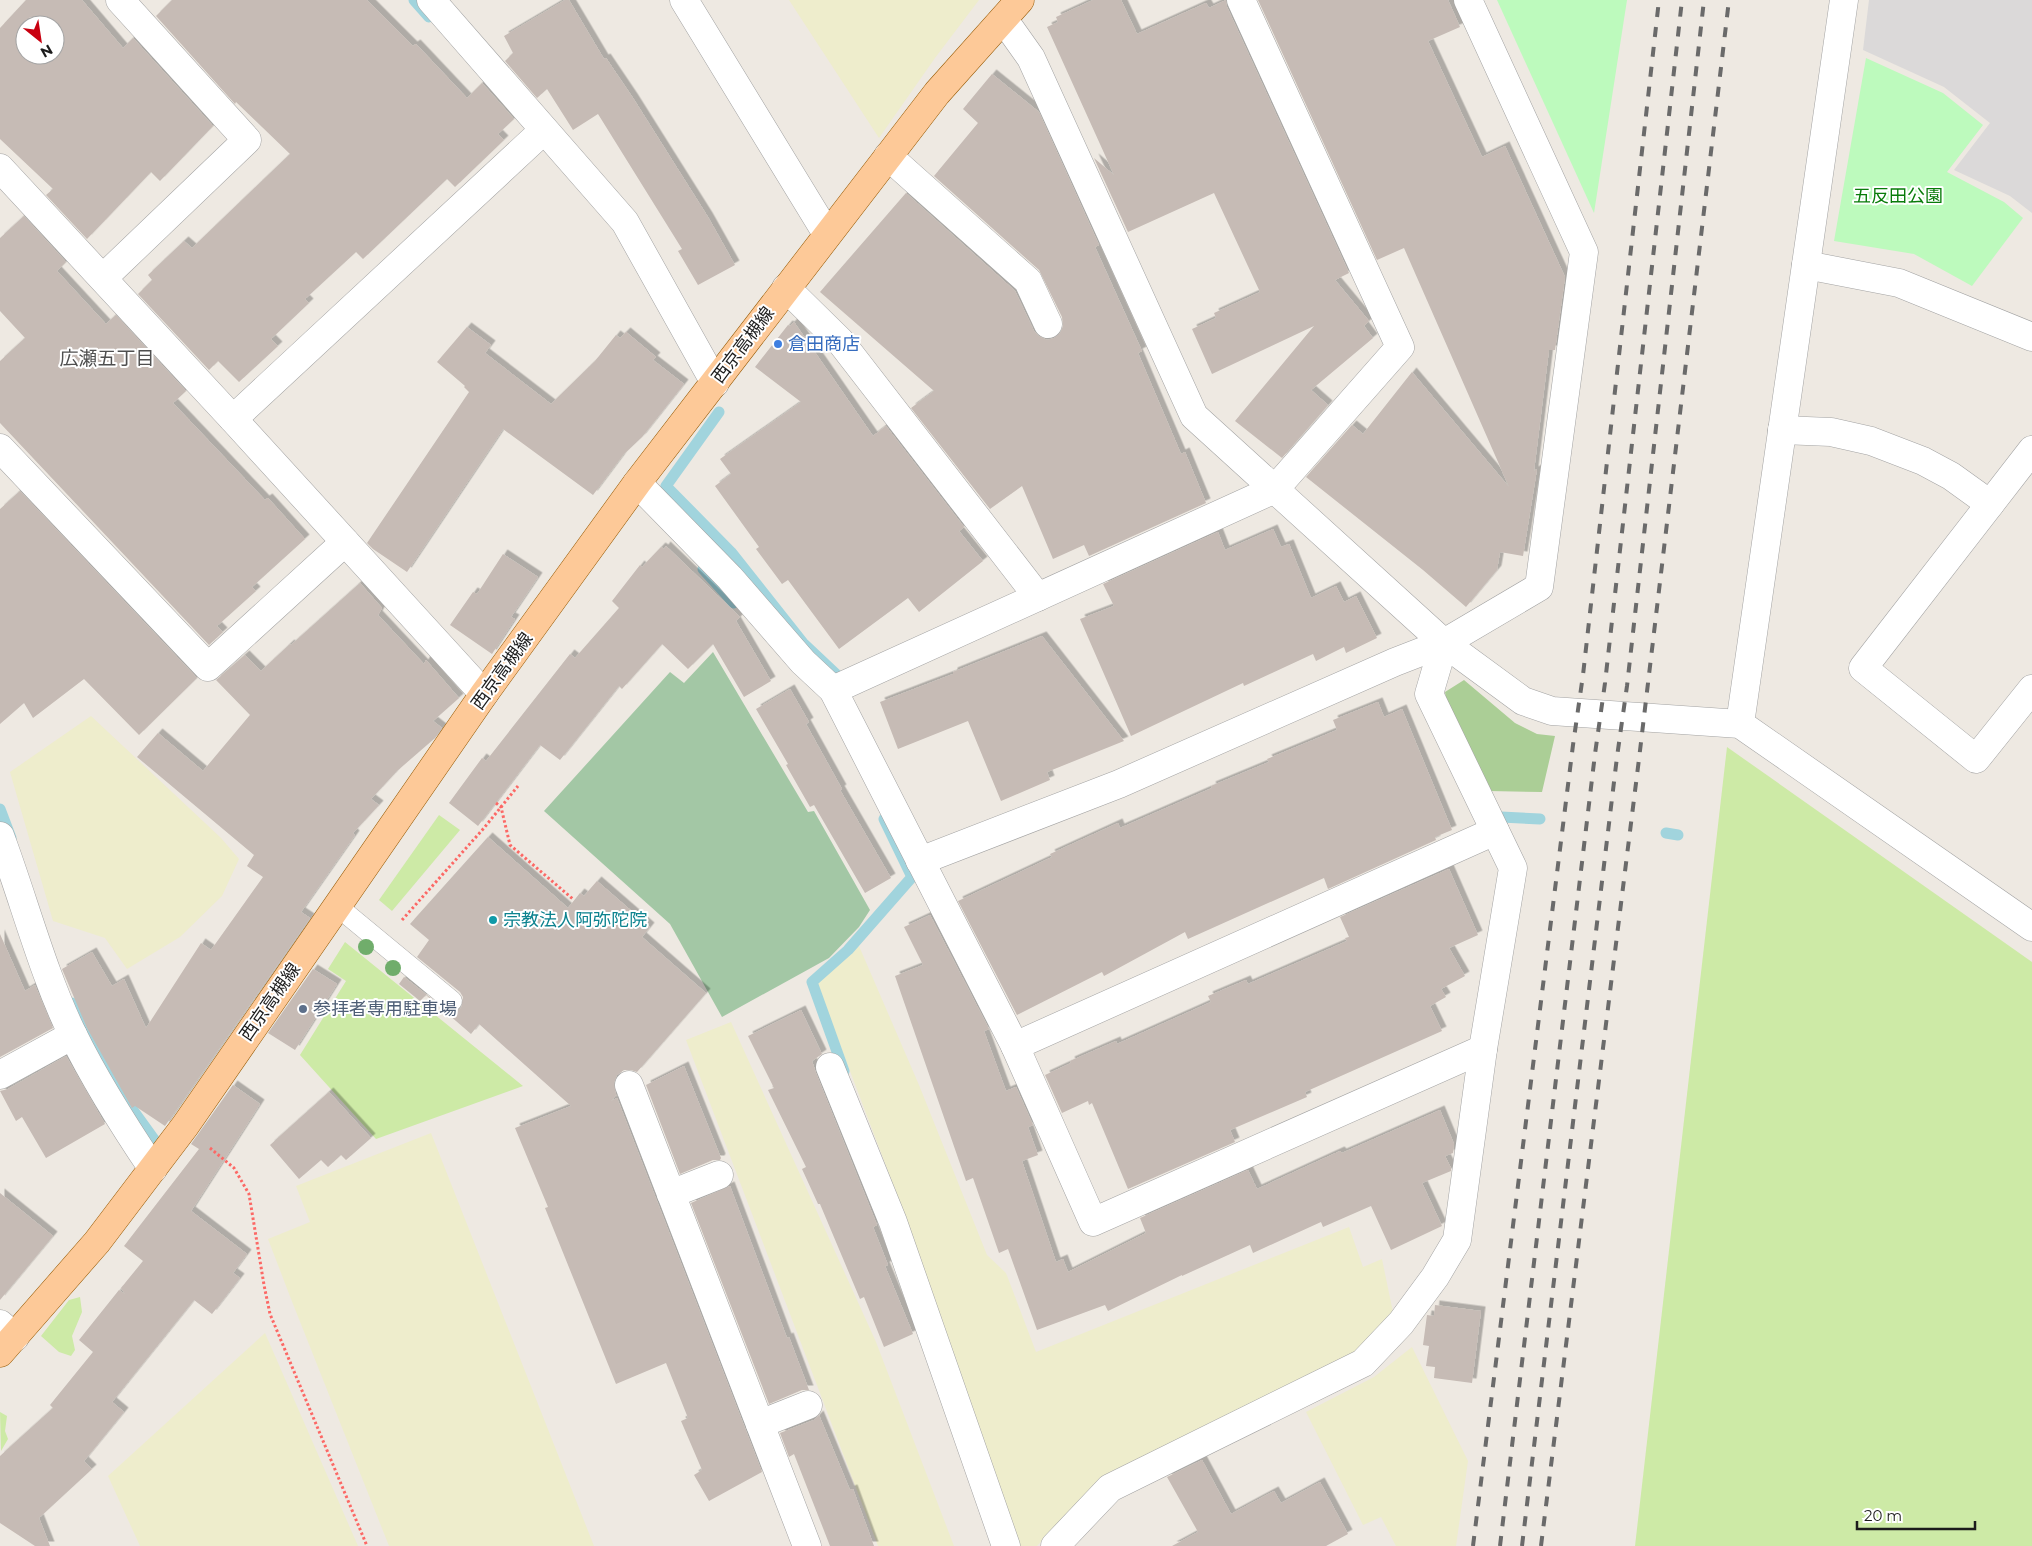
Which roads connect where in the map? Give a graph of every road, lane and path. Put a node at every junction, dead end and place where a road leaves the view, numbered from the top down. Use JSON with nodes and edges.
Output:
{"nodes":[{"id":1,"x":120,"y":0,"type":"edge"},
{"id":2,"x":431,"y":0,"type":"edge"},
{"id":3,"x":684,"y":0,"type":"edge"},
{"id":4,"x":1241,"y":0,"type":"edge"},
{"id":5,"x":1468,"y":0,"type":"edge"},
{"id":6,"x":1844,"y":0,"type":"edge"},
{"id":7,"x":1012,"y":10,"type":"edge"},
{"id":8,"x":544,"y":130,"type":"junction"},
{"id":9,"x":888,"y":156,"type":"junction"},
{"id":10,"x":1,"y":172,"type":"edge"},
{"id":11,"x":828,"y":234,"type":"junction"},
{"id":12,"x":1806,"y":265,"type":"junction"},
{"id":13,"x":103,"y":278,"type":"junction"},
{"id":14,"x":786,"y":288,"type":"junction"},
{"id":15,"x":1048,"y":324,"type":"dead end"},
{"id":16,"x":2032,"y":337,"type":"edge"},
{"id":17,"x":714,"y":382,"type":"junction"},
{"id":18,"x":233,"y":419,"type":"junction"},
{"id":19,"x":1782,"y":430,"type":"junction"},
{"id":20,"x":0,"y":448,"type":"edge"},
{"id":21,"x":2032,"y":450,"type":"edge"},
{"id":22,"x":637,"y":483,"type":"junction"},
{"id":23,"x":1275,"y":489,"type":"junction"},
{"id":24,"x":1990,"y":504,"type":"junction"},
{"id":25,"x":345,"y":542,"type":"junction"},
{"id":26,"x":1038,"y":597,"type":"junction"},
{"id":27,"x":1444,"y":643,"type":"junction"},
{"id":28,"x":2032,"y":689,"type":"edge"},
{"id":29,"x":833,"y":690,"type":"junction"},
{"id":30,"x":484,"y":694,"type":"junction"},
{"id":31,"x":1740,"y":724,"type":"junction"},
{"id":32,"x":518,"y":786,"type":"dead end"},
{"id":33,"x":496,"y":803,"type":"dead end"},
{"id":34,"x":501,"y":807,"type":"junction"},
{"id":35,"x":1495,"y":831,"type":"junction"},
{"id":36,"x":0,"y":836,"type":"edge"},
{"id":37,"x":920,"y":861,"type":"junction"},
{"id":38,"x":574,"y":900,"type":"dead end"},
{"id":39,"x":337,"y":906,"type":"junction"},
{"id":40,"x":2032,"y":927,"type":"edge"},
{"id":41,"x":382,"y":943,"type":"junction"},
{"id":42,"x":452,"y":1002,"type":"dead end"},
{"id":43,"x":73,"y":1035,"type":"junction"},
{"id":44,"x":1015,"y":1046,"type":"junction"},
{"id":45,"x":1483,"y":1049,"type":"junction"},
{"id":46,"x":830,"y":1067,"type":"dead end"},
{"id":47,"x":0,"y":1075,"type":"edge"},
{"id":48,"x":629,"y":1085,"type":"dead end"},
{"id":49,"x":185,"y":1126,"type":"junction"},
{"id":50,"x":153,"y":1169,"type":"junction"},
{"id":51,"x":719,"y":1175,"type":"dead end"},
{"id":52,"x":671,"y":1194,"type":"junction"},
{"id":53,"x":5,"y":1338,"type":"edge"},
{"id":54,"x":808,"y":1405,"type":"dead end"},
{"id":55,"x":760,"y":1424,"type":"junction"},
{"id":56,"x":367,"y":1546,"type":"edge"},
{"id":57,"x":807,"y":1546,"type":"edge"},
{"id":58,"x":1006,"y":1546,"type":"edge"},
{"id":59,"x":1055,"y":1546,"type":"edge"}],
"edges":[{"from":1,"to":13,"type":"street"},
{"from":2,"to":8,"type":"street"},
{"from":3,"to":11,"type":"street"},
{"from":4,"to":23,"type":"street"},
{"from":5,"to":27,"type":"street"},
{"from":6,"to":12,"type":"street"},
{"from":7,"to":9,"type":"main road","name":"西京高槻線"},
{"from":7,"to":23,"type":"street"},
{"from":8,"to":17,"type":"street"},
{"from":8,"to":18,"type":"street"},
{"from":9,"to":11,"type":"main road","name":"西京高槻線"},
{"from":9,"to":15,"type":"street"},
{"from":10,"to":13,"type":"street"},
{"from":11,"to":14,"type":"main road","name":"西京高槻線"},
{"from":12,"to":16,"type":"street"},
{"from":12,"to":19,"type":"street"},
{"from":13,"to":18,"type":"street"},
{"from":14,"to":17,"type":"main road","name":"西京高槻線"},
{"from":14,"to":26,"type":"street"},
{"from":17,"to":22,"type":"main road","name":"西京高槻線"},
{"from":18,"to":25,"type":"street"},
{"from":19,"to":24,"type":"street"},
{"from":19,"to":31,"type":"street"},
{"from":20,"to":25,"type":"street"},
{"from":21,"to":24,"type":"street"},
{"from":22,"to":29,"type":"street"},
{"from":22,"to":30,"type":"main road","name":"西京高槻線"},
{"from":23,"to":26,"type":"street"},
{"from":23,"to":27,"type":"street"},
{"from":24,"to":28,"type":"street"},
{"from":25,"to":30,"type":"street"},
{"from":26,"to":29,"type":"street"},
{"from":27,"to":31,"type":"street"},
{"from":27,"to":35,"type":"street"},
{"from":27,"to":37,"type":"street"},
{"from":29,"to":37,"type":"street"},
{"from":30,"to":39,"type":"main road","name":"西京高槻線"},
{"from":31,"to":40,"type":"street"},
{"from":32,"to":34,"type":"path"},
{"from":33,"to":34,"type":"path"},
{"from":34,"to":38,"type":"path"},
{"from":34,"to":41,"type":"path"},
{"from":35,"to":44,"type":"street"},
{"from":35,"to":45,"type":"street"},
{"from":36,"to":43,"type":"street"},
{"from":37,"to":44,"type":"street"},
{"from":39,"to":41,"type":"lane"},
{"from":39,"to":49,"type":"main road","name":"西京高槻線"},
{"from":41,"to":42,"type":"lane"},
{"from":43,"to":47,"type":"street"},
{"from":43,"to":50,"type":"street"},
{"from":44,"to":45,"type":"street"},
{"from":45,"to":59,"type":"street"},
{"from":46,"to":58,"type":"street"},
{"from":48,"to":52,"type":"street"},
{"from":49,"to":50,"type":"main road","name":"西京高槻線"},
{"from":49,"to":56,"type":"path"},
{"from":50,"to":53,"type":"main road","name":"西京高槻線"},
{"from":51,"to":52,"type":"street"},
{"from":52,"to":55,"type":"street"},
{"from":54,"to":55,"type":"street"},
{"from":55,"to":57,"type":"street"}]}
